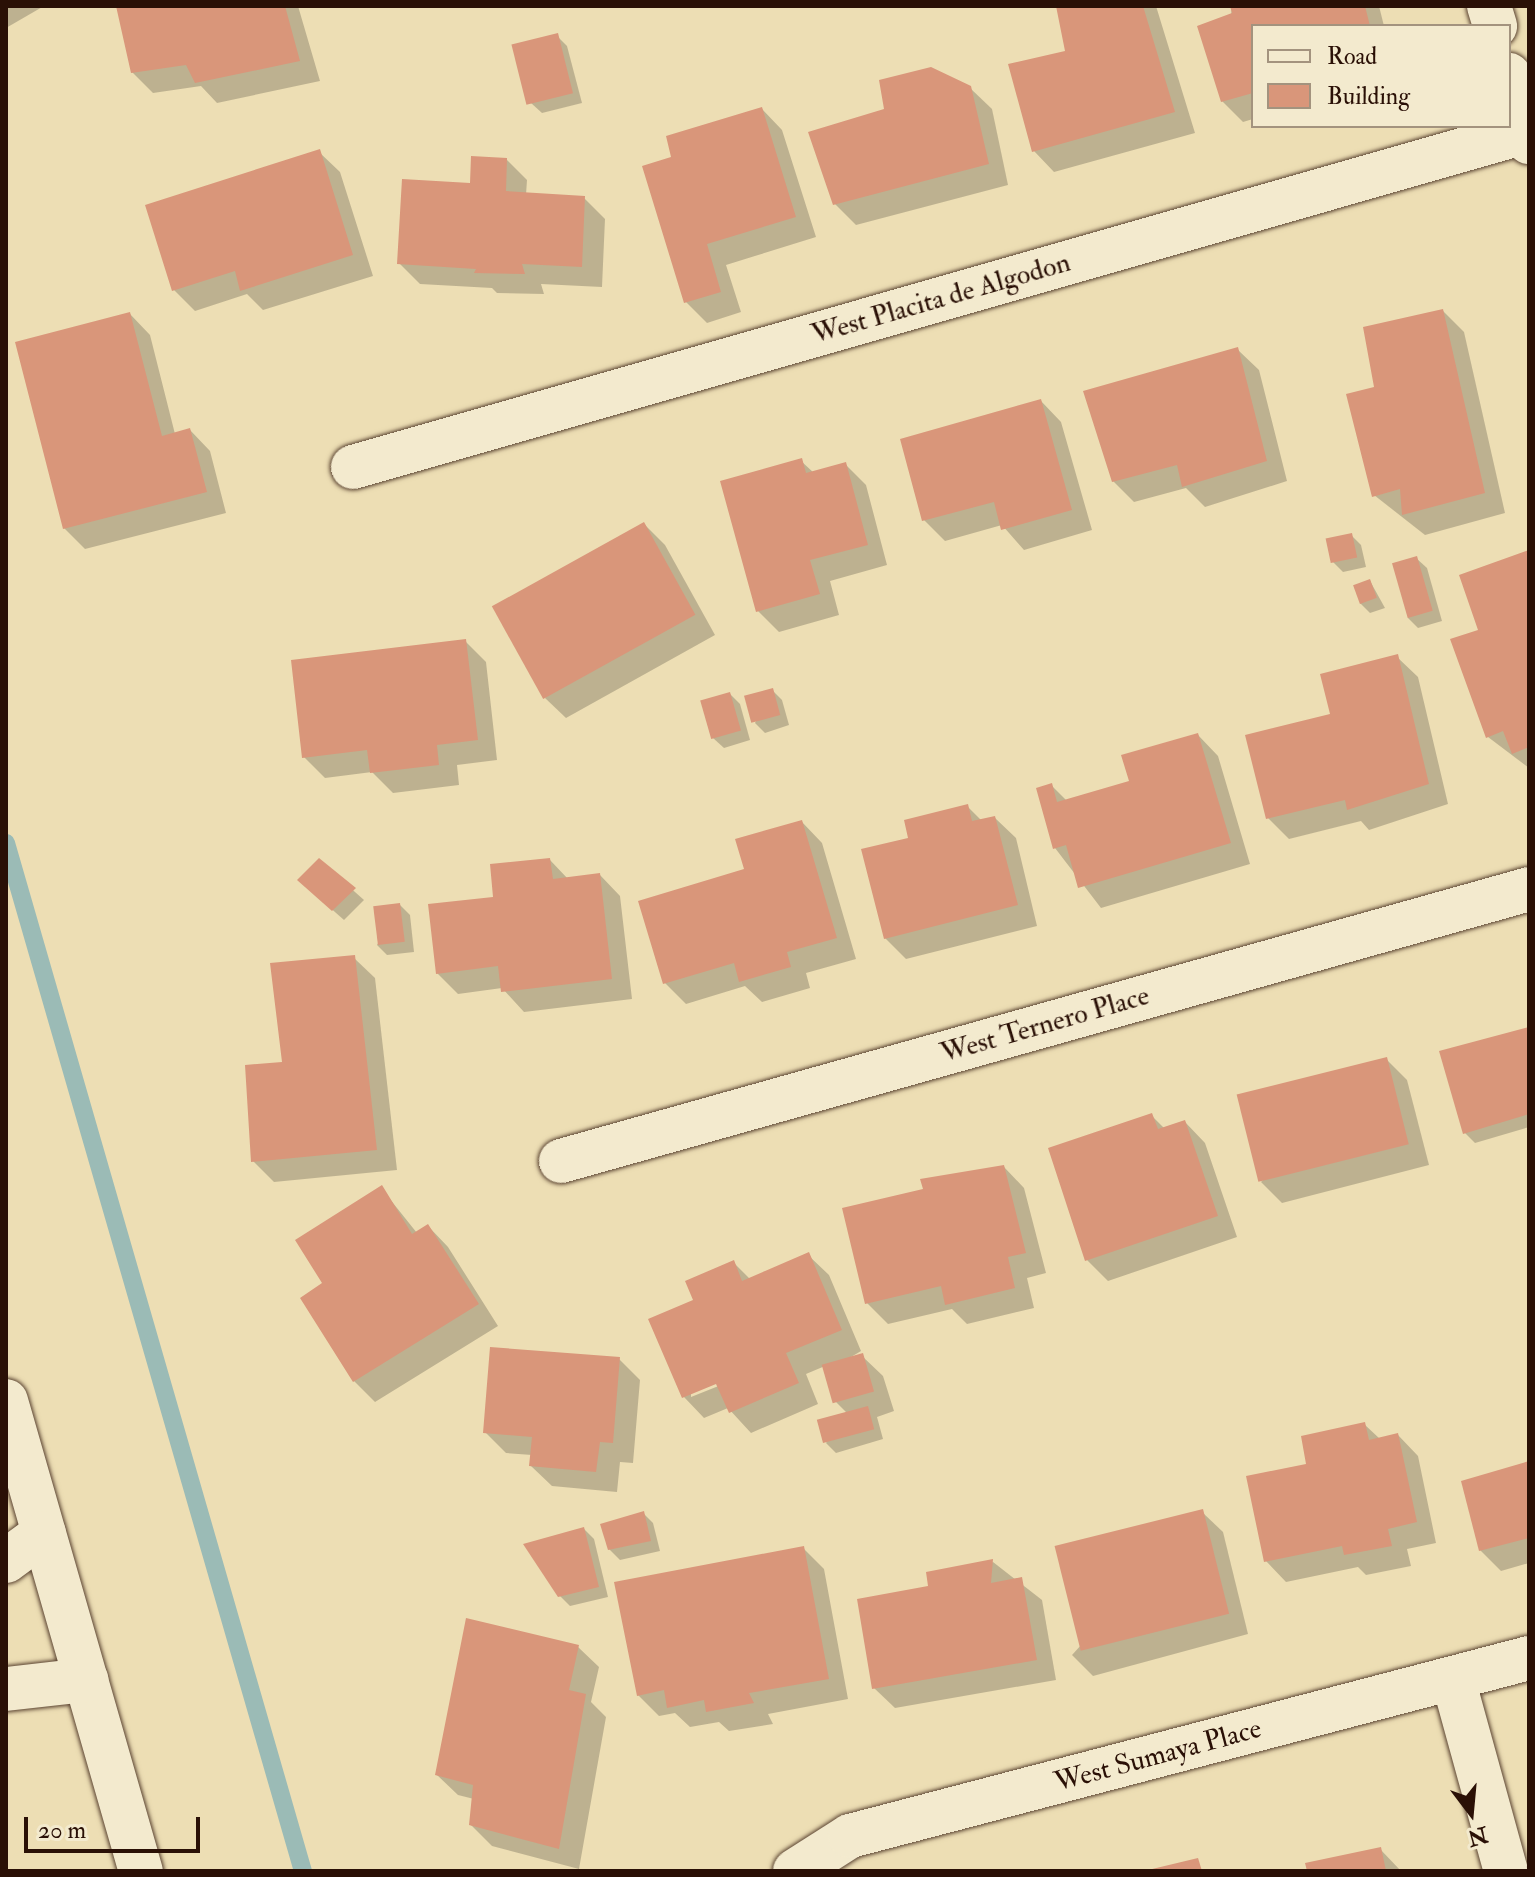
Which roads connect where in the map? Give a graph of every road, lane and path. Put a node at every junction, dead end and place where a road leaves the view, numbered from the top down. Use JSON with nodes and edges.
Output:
{"nodes":[{"id":1,"x":1511,"y":81,"type":"edge"},
{"id":2,"x":1528,"y":135,"type":"edge"},
{"id":3,"x":353,"y":467,"type":"dead end"},
{"id":4,"x":1529,"y":889,"type":"edge"},
{"id":5,"x":561,"y":1161,"type":"dead end"},
{"id":6,"x":6,"y":1401,"type":"edge"},
{"id":7,"x":44,"y":1533,"type":"junction"},
{"id":8,"x":6,"y":1561,"type":"edge"},
{"id":9,"x":1529,"y":1658,"type":"edge"},
{"id":10,"x":1453,"y":1679,"type":"junction"},
{"id":11,"x":86,"y":1680,"type":"junction"},
{"id":12,"x":6,"y":1689,"type":"edge"},
{"id":13,"x":141,"y":1871,"type":"edge"},
{"id":14,"x":795,"y":1871,"type":"edge"},
{"id":15,"x":1506,"y":1871,"type":"edge"}],
"edges":[{"from":1,"to":2,"type":"street"},
{"from":2,"to":3,"type":"street","name":"West Placita de Algodon"},
{"from":4,"to":5,"type":"street","name":"West Ternero Place"},
{"from":6,"to":7,"type":"street"},
{"from":7,"to":8,"type":"street"},
{"from":7,"to":11,"type":"street"},
{"from":9,"to":10,"type":"street","name":"West Sumaya Place"},
{"from":10,"to":14,"type":"street","name":"West Sumaya Place"},
{"from":10,"to":15,"type":"street"},
{"from":11,"to":12,"type":"street"},
{"from":11,"to":13,"type":"street"}]}
